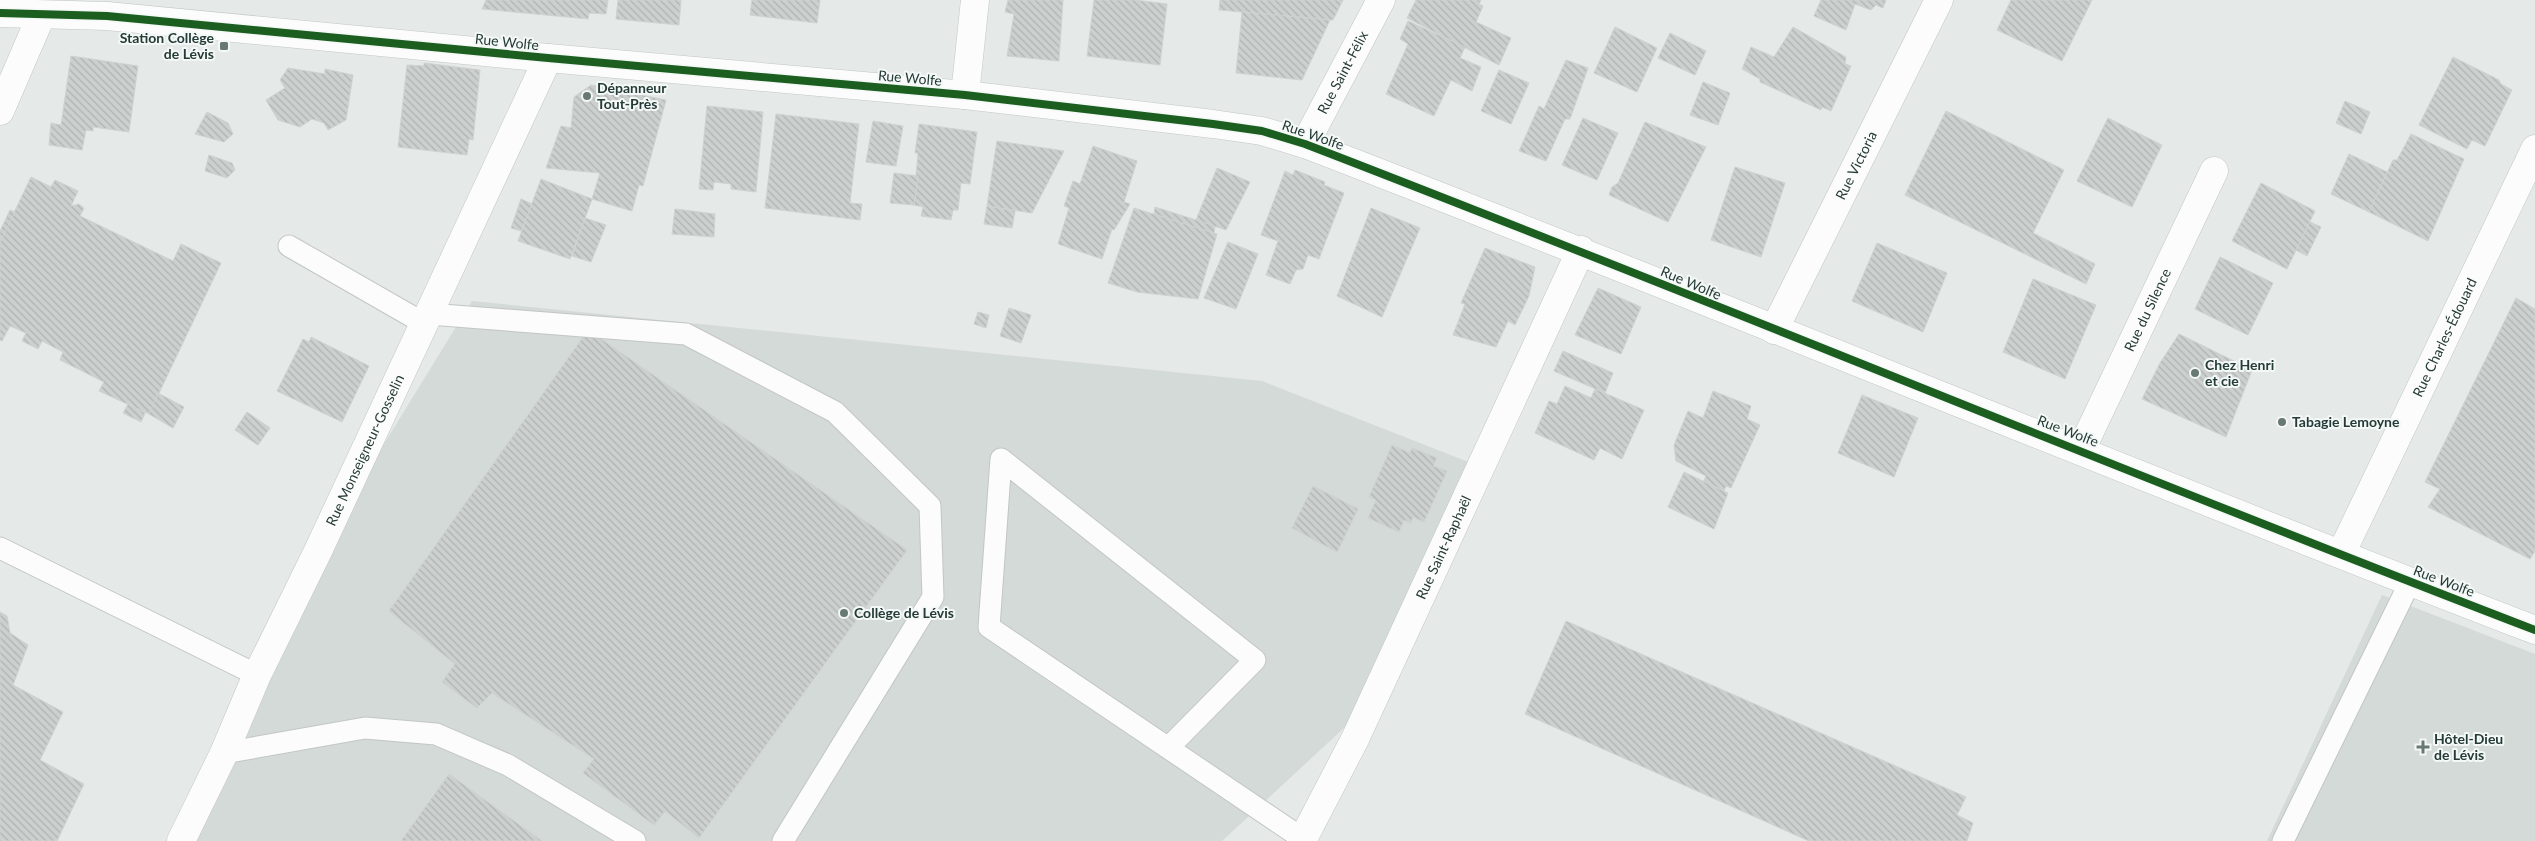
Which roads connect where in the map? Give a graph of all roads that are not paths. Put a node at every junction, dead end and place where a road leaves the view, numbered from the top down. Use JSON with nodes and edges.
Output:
{"nodes":[{"id":1,"x":975,"y":0,"type":"edge"},
{"id":2,"x":1380,"y":0,"type":"edge"},
{"id":3,"x":1939,"y":0,"type":"edge"},
{"id":4,"x":108,"y":8,"type":"edge"},
{"id":5,"x":0,"y":13,"type":"edge"},
{"id":6,"x":41,"y":16,"type":"junction"},
{"id":7,"x":548,"y":58,"type":"junction"},
{"id":8,"x":965,"y":95,"type":"junction"},
{"id":9,"x":0,"y":111,"type":"edge"},
{"id":10,"x":1305,"y":144,"type":"junction"},
{"id":11,"x":2535,"y":149,"type":"edge"},
{"id":12,"x":2214,"y":171,"type":"dead end"},
{"id":13,"x":289,"y":246,"type":"dead end"},
{"id":14,"x":1581,"y":250,"type":"junction"},
{"id":15,"x":427,"y":319,"type":"junction"},
{"id":16,"x":1774,"y":330,"type":"junction"},
{"id":17,"x":2081,"y":450,"type":"junction"},
{"id":18,"x":0,"y":548,"type":"edge"},
{"id":19,"x":2341,"y":554,"type":"junction"},
{"id":20,"x":2410,"y":582,"type":"junction"},
{"id":21,"x":2535,"y":630,"type":"edge"},
{"id":22,"x":257,"y":675,"type":"junction"},
{"id":23,"x":1168,"y":748,"type":"junction"},
{"id":24,"x":224,"y":753,"type":"junction"},
{"id":25,"x":1303,"y":840,"type":"edge"},
{"id":26,"x":180,"y":841,"type":"edge"},
{"id":27,"x":635,"y":841,"type":"edge"},
{"id":28,"x":784,"y":841,"type":"edge"},
{"id":29,"x":2283,"y":841,"type":"edge"}],
"edges":[{"from":1,"to":8,"type":"street"},
{"from":2,"to":10,"type":"street","name":"Rue Saint-Félix"},
{"from":3,"to":16,"type":"street","name":"Rue Victoria"},
{"from":4,"to":6,"type":"street","name":"Rue Wolfe"},
{"from":4,"to":7,"type":"street","name":"Rue Wolfe"},
{"from":5,"to":6,"type":"street","name":"Rue Wolfe"},
{"from":6,"to":9,"type":"street"},
{"from":7,"to":8,"type":"street","name":"Rue Wolfe"},
{"from":7,"to":15,"type":"street","name":"Rue Monseigneur-Gosselin"},
{"from":8,"to":10,"type":"street","name":"Rue Wolfe"},
{"from":10,"to":14,"type":"street","name":"Rue Wolfe"},
{"from":11,"to":19,"type":"street","name":"Rue Charles-Édouard"},
{"from":12,"to":17,"type":"street","name":"Rue du Silence"},
{"from":13,"to":15,"type":"lane"},
{"from":14,"to":16,"type":"street","name":"Rue Wolfe"},
{"from":14,"to":25,"type":"street","name":"Rue Saint-Raphaël"},
{"from":15,"to":22,"type":"street","name":"Rue Monseigneur-Gosselin"},
{"from":15,"to":28,"type":"lane"},
{"from":16,"to":17,"type":"street","name":"Rue Wolfe"},
{"from":17,"to":19,"type":"street","name":"Rue Wolfe"},
{"from":18,"to":22,"type":"lane"},
{"from":19,"to":20,"type":"street","name":"Rue Wolfe"},
{"from":20,"to":21,"type":"street","name":"Rue Wolfe"},
{"from":20,"to":29,"type":"lane"},
{"from":22,"to":24,"type":"street","name":"Rue Monseigneur-Gosselin"},
{"from":23,"to":23,"type":"lane"},
{"from":23,"to":25,"type":"lane"},
{"from":24,"to":26,"type":"street","name":"Rue Monseigneur-Gosselin"},
{"from":24,"to":27,"type":"lane"}]}
